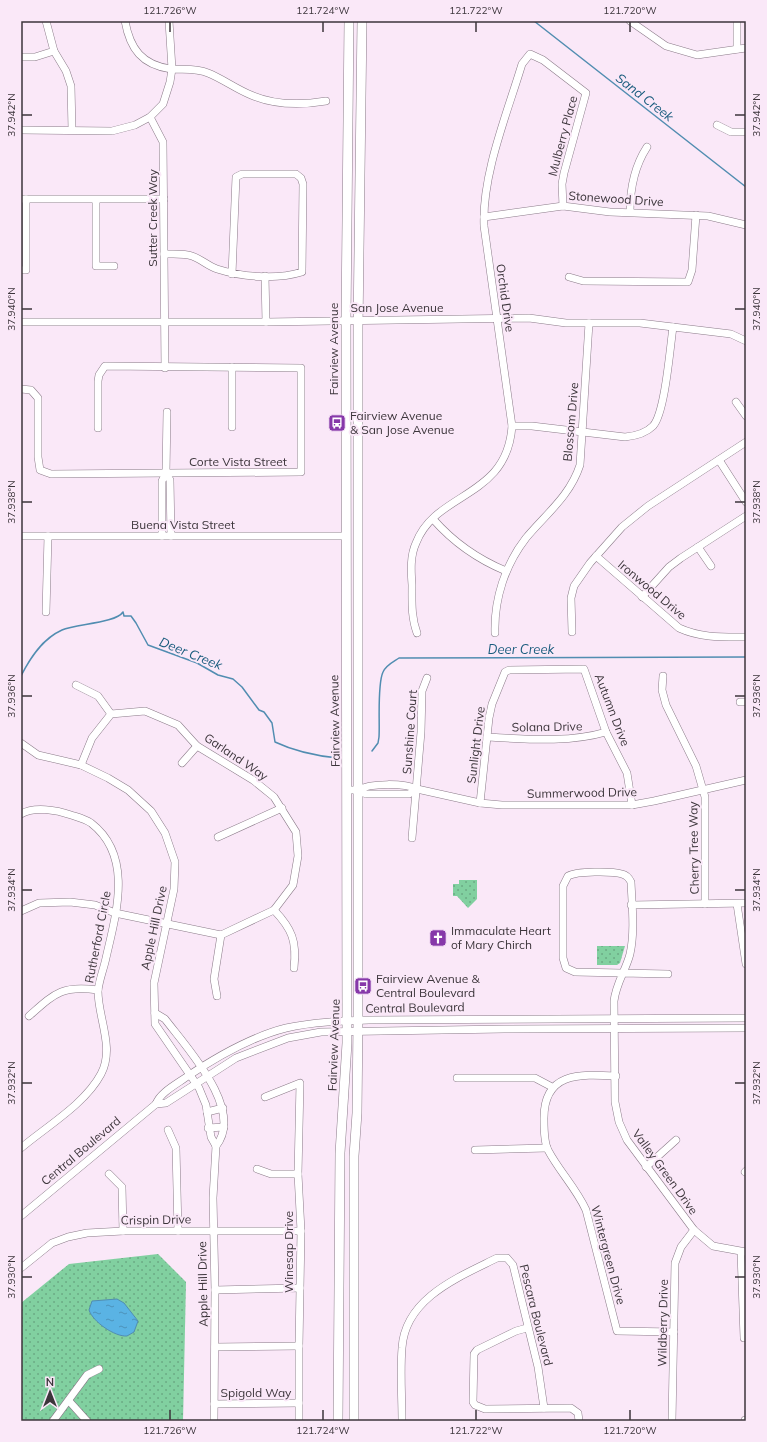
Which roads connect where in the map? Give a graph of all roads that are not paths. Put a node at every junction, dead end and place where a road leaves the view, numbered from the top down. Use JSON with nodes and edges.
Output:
{"nodes":[{"id":1,"x":46,"y":21,"type":"edge"},
{"id":2,"x":125,"y":21,"type":"edge"},
{"id":3,"x":169,"y":21,"type":"edge"},
{"id":4,"x":349,"y":21,"type":"edge"},
{"id":5,"x":362,"y":21,"type":"edge"},
{"id":6,"x":630,"y":21,"type":"edge"},
{"id":7,"x":737,"y":21,"type":"edge"},
{"id":8,"x":746,"y":48,"type":"edge"},
{"id":9,"x":737,"y":49,"type":"junction"},
{"id":10,"x":54,"y":51,"type":"junction"},
{"id":11,"x":530,"y":54,"type":"joint"},
{"id":12,"x":21,"y":57,"type":"edge"},
{"id":13,"x":172,"y":69,"type":"junction"},
{"id":14,"x":326,"y":101,"type":"dead end"},
{"id":15,"x":150,"y":117,"type":"junction"},
{"id":16,"x":717,"y":126,"type":"dead end"},
{"id":17,"x":21,"y":130,"type":"edge"},
{"id":18,"x":72,"y":130,"type":"junction"},
{"id":19,"x":746,"y":132,"type":"edge"},
{"id":20,"x":648,"y":148,"type":"dead end"},
{"id":21,"x":24,"y":199,"type":"edge"},
{"id":22,"x":164,"y":199,"type":"junction"},
{"id":23,"x":96,"y":200,"type":"junction"},
{"id":24,"x":563,"y":206,"type":"junction"},
{"id":25,"x":630,"y":212,"type":"junction"},
{"id":26,"x":696,"y":215,"type":"junction"},
{"id":27,"x":484,"y":217,"type":"junction"},
{"id":28,"x":746,"y":225,"type":"edge"},
{"id":29,"x":164,"y":254,"type":"junction"},
{"id":30,"x":114,"y":266,"type":"dead end"},
{"id":31,"x":21,"y":270,"type":"edge"},
{"id":32,"x":232,"y":274,"type":"junction"},
{"id":33,"x":265,"y":276,"type":"junction"},
{"id":34,"x":569,"y":277,"type":"dead end"},
{"id":35,"x":497,"y":318,"type":"junction"},
{"id":36,"x":346,"y":320,"type":"junction"},
{"id":37,"x":358,"y":320,"type":"junction"},
{"id":38,"x":21,"y":322,"type":"edge"},
{"id":39,"x":164,"y":322,"type":"junction"},
{"id":40,"x":266,"y":322,"type":"junction"},
{"id":41,"x":589,"y":323,"type":"junction"},
{"id":42,"x":673,"y":327,"type":"junction"},
{"id":43,"x":746,"y":341,"type":"edge"},
{"id":44,"x":232,"y":367,"type":"junction"},
{"id":45,"x":165,"y":368,"type":"junction"},
{"id":46,"x":21,"y":389,"type":"edge"},
{"id":47,"x":736,"y":402,"type":"dead end"},
{"id":48,"x":167,"y":412,"type":"dead end"},
{"id":49,"x":746,"y":416,"type":"edge"},
{"id":50,"x":512,"y":426,"type":"junction"},
{"id":51,"x":232,"y":427,"type":"dead end"},
{"id":52,"x":98,"y":428,"type":"dead end"},
{"id":53,"x":583,"y":432,"type":"junction"},
{"id":54,"x":746,"y":442,"type":"edge"},
{"id":55,"x":719,"y":460,"type":"junction"},
{"id":56,"x":166,"y":473,"type":"junction"},
{"id":57,"x":746,"y":502,"type":"edge"},
{"id":58,"x":746,"y":516,"type":"edge"},
{"id":59,"x":433,"y":519,"type":"junction"},
{"id":60,"x":21,"y":536,"type":"edge"},
{"id":61,"x":48,"y":536,"type":"junction"},
{"id":62,"x":162,"y":536,"type":"junction"},
{"id":63,"x":171,"y":536,"type":"junction"},
{"id":64,"x":346,"y":536,"type":"junction"},
{"id":65,"x":698,"y":547,"type":"junction"},
{"id":66,"x":596,"y":556,"type":"junction"},
{"id":67,"x":711,"y":566,"type":"dead end"},
{"id":68,"x":506,"y":571,"type":"junction"},
{"id":69,"x":642,"y":597,"type":"junction"},
{"id":70,"x":46,"y":612,"type":"dead end"},
{"id":71,"x":495,"y":632,"type":"dead end"},
{"id":72,"x":572,"y":632,"type":"dead end"},
{"id":73,"x":417,"y":633,"type":"dead end"},
{"id":74,"x":746,"y":637,"type":"edge"},
{"id":75,"x":584,"y":669,"type":"joint"},
{"id":76,"x":663,"y":676,"type":"dead end"},
{"id":77,"x":427,"y":678,"type":"dead end"},
{"id":78,"x":76,"y":685,"type":"dead end"},
{"id":79,"x":111,"y":714,"type":"junction"},
{"id":80,"x":606,"y":732,"type":"junction"},
{"id":81,"x":487,"y":737,"type":"junction"},
{"id":82,"x":21,"y":743,"type":"edge"},
{"id":83,"x":197,"y":746,"type":"junction"},
{"id":84,"x":182,"y":763,"type":"dead end"},
{"id":85,"x":81,"y":765,"type":"junction"},
{"id":86,"x":746,"y":780,"type":"edge"},
{"id":87,"x":416,"y":789,"type":"junction"},
{"id":88,"x":347,"y":790,"type":"junction"},
{"id":89,"x":358,"y":790,"type":"junction"},
{"id":90,"x":703,"y":791,"type":"junction"},
{"id":91,"x":480,"y":803,"type":"junction"},
{"id":92,"x":632,"y":805,"type":"junction"},
{"id":93,"x":282,"y":808,"type":"junction"},
{"id":94,"x":21,"y":814,"type":"edge"},
{"id":95,"x":218,"y":837,"type":"dead end"},
{"id":96,"x":412,"y":838,"type":"dead end"},
{"id":97,"x":746,"y":903,"type":"edge"},
{"id":98,"x":705,"y":904,"type":"junction"},
{"id":99,"x":737,"y":904,"type":"junction"},
{"id":100,"x":631,"y":905,"type":"junction"},
{"id":101,"x":274,"y":910,"type":"junction"},
{"id":102,"x":21,"y":911,"type":"edge"},
{"id":103,"x":115,"y":913,"type":"junction"},
{"id":104,"x":168,"y":925,"type":"junction"},
{"id":105,"x":221,"y":935,"type":"junction"},
{"id":106,"x":746,"y":964,"type":"edge"},
{"id":107,"x":294,"y":968,"type":"dead end"},
{"id":108,"x":622,"y":972,"type":"junction"},
{"id":109,"x":668,"y":974,"type":"dead end"},
{"id":110,"x":98,"y":990,"type":"junction"},
{"id":111,"x":217,"y":996,"type":"dead end"},
{"id":112,"x":155,"y":1013,"type":"junction"},
{"id":113,"x":29,"y":1016,"type":"dead end"},
{"id":114,"x":746,"y":1018,"type":"edge"},
{"id":115,"x":614,"y":1019,"type":"junction"},
{"id":116,"x":347,"y":1020,"type":"junction"},
{"id":117,"x":358,"y":1020,"type":"junction"},
{"id":118,"x":746,"y":1028,"type":"edge"},
{"id":119,"x":614,"y":1030,"type":"junction"},
{"id":120,"x":174,"y":1031,"type":"junction"},
{"id":121,"x":347,"y":1031,"type":"junction"},
{"id":122,"x":358,"y":1031,"type":"junction"},
{"id":123,"x":163,"y":1038,"type":"junction"},
{"id":124,"x":184,"y":1044,"type":"junction"},
{"id":125,"x":173,"y":1052,"type":"junction"},
{"id":126,"x":201,"y":1068,"type":"junction"},
{"id":127,"x":190,"y":1075,"type":"junction"},
{"id":128,"x":207,"y":1076,"type":"junction"},
{"id":129,"x":616,"y":1076,"type":"junction"},
{"id":130,"x":457,"y":1078,"type":"dead end"},
{"id":131,"x":195,"y":1084,"type":"junction"},
{"id":132,"x":552,"y":1087,"type":"junction"},
{"id":133,"x":265,"y":1097,"type":"dead end"},
{"id":134,"x":156,"y":1104,"type":"junction"},
{"id":135,"x":223,"y":1108,"type":"junction"},
{"id":136,"x":207,"y":1112,"type":"junction"},
{"id":137,"x":224,"y":1127,"type":"junction"},
{"id":138,"x":208,"y":1128,"type":"junction"},
{"id":139,"x":168,"y":1130,"type":"dead end"},
{"id":140,"x":21,"y":1137,"type":"edge"},
{"id":141,"x":676,"y":1140,"type":"dead end"},
{"id":142,"x":24,"y":1145,"type":"edge"},
{"id":143,"x":216,"y":1146,"type":"junction"},
{"id":144,"x":547,"y":1148,"type":"junction"},
{"id":145,"x":475,"y":1150,"type":"dead end"},
{"id":146,"x":646,"y":1166,"type":"junction"},
{"id":147,"x":257,"y":1169,"type":"dead end"},
{"id":148,"x":109,"y":1174,"type":"dead end"},
{"id":149,"x":298,"y":1174,"type":"junction"},
{"id":150,"x":21,"y":1216,"type":"edge"},
{"id":151,"x":178,"y":1230,"type":"junction"},
{"id":152,"x":694,"y":1230,"type":"junction"},
{"id":153,"x":124,"y":1231,"type":"junction"},
{"id":154,"x":213,"y":1231,"type":"junction"},
{"id":155,"x":301,"y":1231,"type":"junction"},
{"id":156,"x":744,"y":1252,"type":"edge"},
{"id":157,"x":21,"y":1268,"type":"edge"},
{"id":158,"x":300,"y":1288,"type":"junction"},
{"id":159,"x":215,"y":1290,"type":"junction"},
{"id":160,"x":527,"y":1328,"type":"junction"},
{"id":161,"x":674,"y":1332,"type":"junction"},
{"id":162,"x":744,"y":1338,"type":"dead end"},
{"id":163,"x":299,"y":1346,"type":"junction"},
{"id":164,"x":215,"y":1347,"type":"junction"},
{"id":165,"x":99,"y":1369,"type":"dead end"},
{"id":166,"x":69,"y":1401,"type":"junction"},
{"id":167,"x":299,"y":1403,"type":"junction"},
{"id":168,"x":214,"y":1404,"type":"junction"},
{"id":169,"x":544,"y":1408,"type":"junction"},
{"id":170,"x":53,"y":1421,"type":"edge"},
{"id":171,"x":87,"y":1421,"type":"edge"},
{"id":172,"x":214,"y":1421,"type":"edge"},
{"id":173,"x":299,"y":1421,"type":"edge"},
{"id":174,"x":338,"y":1421,"type":"edge"},
{"id":175,"x":354,"y":1421,"type":"edge"},
{"id":176,"x":402,"y":1421,"type":"edge"},
{"id":177,"x":579,"y":1421,"type":"edge"},
{"id":178,"x":672,"y":1421,"type":"edge"}],
"edges":[{"from":1,"to":10,"type":"street"},
{"from":2,"to":13,"type":"street"},
{"from":3,"to":13,"type":"street"},
{"from":4,"to":36,"type":"main road","name":"Fairview Avenue"},
{"from":5,"to":37,"type":"main road","name":"Fairview Avenue"},
{"from":6,"to":9,"type":"street"},
{"from":7,"to":9,"type":"street"},
{"from":8,"to":9,"type":"street"},
{"from":10,"to":12,"type":"street"},
{"from":10,"to":18,"type":"street"},
{"from":11,"to":24,"type":"street","name":"Mulberry Place"},
{"from":11,"to":27,"type":"street","name":"Orchid Drive"},
{"from":13,"to":14,"type":"street"},
{"from":13,"to":15,"type":"street"},
{"from":15,"to":18,"type":"street"},
{"from":15,"to":22,"type":"street","name":"Sutter Creek Way"},
{"from":16,"to":19,"type":"street"},
{"from":17,"to":18,"type":"street"},
{"from":20,"to":25,"type":"street"},
{"from":21,"to":23,"type":"street"},
{"from":21,"to":31,"type":"street"},
{"from":22,"to":23,"type":"street"},
{"from":22,"to":29,"type":"street","name":"Sutter Creek Way"},
{"from":23,"to":30,"type":"street"},
{"from":24,"to":25,"type":"street","name":"Stonewood Drive"},
{"from":24,"to":27,"type":"street","name":"Stonewood Drive"},
{"from":25,"to":26,"type":"street","name":"Stonewood Drive"},
{"from":26,"to":28,"type":"street","name":"Stonewood Drive"},
{"from":26,"to":34,"type":"street"},
{"from":27,"to":35,"type":"street","name":"Orchid Drive"},
{"from":29,"to":32,"type":"street"},
{"from":29,"to":39,"type":"street","name":"Sutter Creek Way"},
{"from":32,"to":33,"type":"street"},
{"from":32,"to":33,"type":"street"},
{"from":33,"to":40,"type":"street"},
{"from":35,"to":37,"type":"street","name":"San Jose Avenue"},
{"from":35,"to":41,"type":"street","name":"San Jose Avenue"},
{"from":35,"to":50,"type":"street","name":"Orchid Drive"},
{"from":36,"to":37,"type":"street","name":"San Jose Avenue"},
{"from":36,"to":40,"type":"street","name":"San Jose Avenue"},
{"from":36,"to":64,"type":"main road","name":"Fairview Avenue"},
{"from":37,"to":89,"type":"main road","name":"Fairview Avenue"},
{"from":38,"to":39,"type":"street","name":"San Jose Avenue"},
{"from":39,"to":40,"type":"street","name":"San Jose Avenue"},
{"from":39,"to":45,"type":"street","name":"Sutter Creek Way"},
{"from":41,"to":42,"type":"street","name":"San Jose Avenue"},
{"from":41,"to":53,"type":"street","name":"Blossom Drive"},
{"from":42,"to":43,"type":"street","name":"San Jose Avenue"},
{"from":42,"to":53,"type":"street"},
{"from":44,"to":45,"type":"street","name":"Corte Vista Street"},
{"from":44,"to":51,"type":"street"},
{"from":44,"to":56,"type":"street","name":"Corte Vista Street"},
{"from":45,"to":52,"type":"street","name":"Corte Vista Street"},
{"from":46,"to":56,"type":"street","name":"Corte Vista Street"},
{"from":47,"to":49,"type":"street"},
{"from":48,"to":56,"type":"street"},
{"from":50,"to":53,"type":"street"},
{"from":50,"to":59,"type":"street","name":"Orchid Drive"},
{"from":53,"to":68,"type":"street","name":"Blossom Drive"},
{"from":54,"to":55,"type":"street"},
{"from":55,"to":57,"type":"street"},
{"from":55,"to":66,"type":"street"},
{"from":56,"to":62,"type":"street"},
{"from":56,"to":63,"type":"street"},
{"from":58,"to":65,"type":"street"},
{"from":59,"to":68,"type":"street"},
{"from":59,"to":73,"type":"street","name":"Orchid Drive"},
{"from":60,"to":61,"type":"street","name":"Buena Vista Street"},
{"from":61,"to":62,"type":"street","name":"Buena Vista Street"},
{"from":61,"to":70,"type":"street"},
{"from":62,"to":63,"type":"street","name":"Buena Vista Street"},
{"from":63,"to":64,"type":"street","name":"Buena Vista Street"},
{"from":64,"to":88,"type":"main road","name":"Fairview Avenue"},
{"from":65,"to":67,"type":"street"},
{"from":65,"to":69,"type":"street"},
{"from":66,"to":69,"type":"street","name":"Ironwood Drive"},
{"from":66,"to":72,"type":"street"},
{"from":68,"to":71,"type":"street","name":"Blossom Drive"},
{"from":69,"to":74,"type":"street","name":"Ironwood Drive"},
{"from":75,"to":80,"type":"street","name":"Autumn Drive"},
{"from":75,"to":81,"type":"street","name":"Sunlight Drive"},
{"from":76,"to":90,"type":"street","name":"Cherry Tree Way"},
{"from":77,"to":87,"type":"street","name":"Sunshine Court"},
{"from":78,"to":79,"type":"street"},
{"from":79,"to":83,"type":"street","name":"Garland Way"},
{"from":79,"to":85,"type":"street"},
{"from":80,"to":81,"type":"street","name":"Solana Drive"},
{"from":80,"to":92,"type":"street","name":"Autumn Drive"},
{"from":81,"to":91,"type":"street","name":"Sunlight Drive"},
{"from":82,"to":85,"type":"street","name":"Apple Hill Drive"},
{"from":83,"to":84,"type":"street"},
{"from":83,"to":93,"type":"street","name":"Garland Way"},
{"from":85,"to":104,"type":"street","name":"Apple Hill Drive"},
{"from":86,"to":90,"type":"street","name":"Summerwood Drive"},
{"from":87,"to":89,"type":"street","name":"Summerwood Drive"},
{"from":87,"to":91,"type":"street","name":"Summerwood Drive"},
{"from":87,"to":96,"type":"street","name":"Sunshine Court"},
{"from":88,"to":89,"type":"street","name":"Summerwood Drive"},
{"from":88,"to":116,"type":"main road","name":"Fairview Avenue"},
{"from":89,"to":117,"type":"main road","name":"Fairview Avenue"},
{"from":90,"to":92,"type":"street","name":"Summerwood Drive"},
{"from":90,"to":98,"type":"street","name":"Cherry Tree Way"},
{"from":91,"to":92,"type":"street","name":"Summerwood Drive"},
{"from":93,"to":95,"type":"street"},
{"from":93,"to":101,"type":"street","name":"Garland Way"},
{"from":94,"to":103,"type":"street","name":"Rutherford Circle"},
{"from":97,"to":99,"type":"street"},
{"from":98,"to":99,"type":"street"},
{"from":98,"to":100,"type":"street"},
{"from":99,"to":106,"type":"street"},
{"from":100,"to":108,"type":"street","name":"Valley Green Drive"},
{"from":100,"to":108,"type":"street","name":"Valley Green Drive"},
{"from":101,"to":105,"type":"street","name":"Garland Way"},
{"from":101,"to":107,"type":"street"},
{"from":102,"to":103,"type":"street"},
{"from":103,"to":104,"type":"street"},
{"from":103,"to":110,"type":"street","name":"Rutherford Circle"},
{"from":104,"to":105,"type":"street"},
{"from":104,"to":112,"type":"street","name":"Apple Hill Drive"},
{"from":105,"to":111,"type":"street"},
{"from":108,"to":109,"type":"street"},
{"from":108,"to":115,"type":"street","name":"Valley Green Drive"},
{"from":110,"to":113,"type":"street"},
{"from":110,"to":142,"type":"street","name":"Rutherford Circle"},
{"from":112,"to":120,"type":"street","name":"Apple Hill Drive"},
{"from":112,"to":123,"type":"street","name":"Apple Hill Drive"},
{"from":114,"to":115,"type":"street","name":"Central Boulevard"},
{"from":115,"to":117,"type":"street","name":"Central Boulevard"},
{"from":115,"to":119,"type":"street","name":"Valley Green Drive"},
{"from":116,"to":117,"type":"street","name":"Central Boulevard"},
{"from":116,"to":121,"type":"main road","name":"Fairview Avenue"},
{"from":116,"to":126,"type":"street","name":"Central Boulevard"},
{"from":117,"to":122,"type":"main road","name":"Fairview Avenue"},
{"from":118,"to":119,"type":"street","name":"Central Boulevard"},
{"from":119,"to":122,"type":"street","name":"Central Boulevard"},
{"from":119,"to":129,"type":"street","name":"Valley Green Drive"},
{"from":120,"to":123,"type":"street"},
{"from":120,"to":124,"type":"street","name":"Apple Hill Drive"},
{"from":121,"to":122,"type":"street","name":"Central Boulevard"},
{"from":121,"to":128,"type":"street","name":"Central Boulevard"},
{"from":121,"to":174,"type":"main road","name":"Fairview Avenue"},
{"from":122,"to":175,"type":"main road","name":"Fairview Avenue"},
{"from":123,"to":125,"type":"street","name":"Apple Hill Drive"},
{"from":124,"to":125,"type":"street"},
{"from":124,"to":126,"type":"street","name":"Apple Hill Drive"},
{"from":125,"to":127,"type":"street","name":"Apple Hill Drive"},
{"from":126,"to":127,"type":"street","name":"Central Boulevard"},
{"from":126,"to":128,"type":"street","name":"Apple Hill Drive"},
{"from":127,"to":131,"type":"street","name":"Apple Hill Drive"},
{"from":127,"to":134,"type":"street","name":"Central Boulevard"},
{"from":128,"to":131,"type":"street","name":"Central Boulevard"},
{"from":128,"to":135,"type":"street","name":"Apple Hill Drive"},
{"from":129,"to":132,"type":"street"},
{"from":129,"to":146,"type":"street","name":"Valley Green Drive"},
{"from":130,"to":132,"type":"street"},
{"from":131,"to":134,"type":"street","name":"Central Boulevard"},
{"from":131,"to":136,"type":"street","name":"Apple Hill Drive"},
{"from":132,"to":144,"type":"street","name":"Wintergreen Drive"},
{"from":133,"to":149,"type":"street","name":"Winesap Drive"},
{"from":134,"to":150,"type":"street","name":"Central Boulevard"},
{"from":135,"to":136,"type":"street"},
{"from":135,"to":137,"type":"street","name":"Apple Hill Drive"},
{"from":136,"to":138,"type":"street","name":"Apple Hill Drive"},
{"from":137,"to":138,"type":"street"},
{"from":137,"to":143,"type":"street","name":"Apple Hill Drive"},
{"from":138,"to":143,"type":"street","name":"Apple Hill Drive"},
{"from":139,"to":151,"type":"street"},
{"from":140,"to":142,"type":"street"},
{"from":141,"to":146,"type":"street"},
{"from":143,"to":154,"type":"street","name":"Apple Hill Drive"},
{"from":144,"to":145,"type":"street"},
{"from":144,"to":161,"type":"street","name":"Wintergreen Drive"},
{"from":146,"to":152,"type":"street","name":"Valley Green Drive"},
{"from":147,"to":149,"type":"street"},
{"from":148,"to":153,"type":"street"},
{"from":149,"to":155,"type":"street","name":"Winesap Drive"},
{"from":151,"to":153,"type":"street","name":"Crispin Drive"},
{"from":151,"to":154,"type":"street","name":"Crispin Drive"},
{"from":152,"to":156,"type":"street","name":"Valley Green Drive"},
{"from":152,"to":161,"type":"street","name":"Wildberry Drive"},
{"from":153,"to":157,"type":"street","name":"Crispin Drive"},
{"from":154,"to":155,"type":"street","name":"Crispin Drive"},
{"from":154,"to":159,"type":"street","name":"Apple Hill Drive"},
{"from":155,"to":158,"type":"street","name":"Winesap Drive"},
{"from":156,"to":162,"type":"street"},
{"from":158,"to":159,"type":"street"},
{"from":158,"to":163,"type":"street","name":"Winesap Drive"},
{"from":159,"to":164,"type":"street","name":"Apple Hill Drive"},
{"from":160,"to":169,"type":"street","name":"Pescara Boulevard"},
{"from":160,"to":169,"type":"street"},
{"from":160,"to":176,"type":"street","name":"Pescara Boulevard"},
{"from":161,"to":178,"type":"street","name":"Wildberry Drive"},
{"from":163,"to":164,"type":"street"},
{"from":163,"to":167,"type":"street","name":"Winesap Drive"},
{"from":164,"to":168,"type":"street","name":"Apple Hill Drive"},
{"from":165,"to":166,"type":"street"},
{"from":166,"to":170,"type":"street"},
{"from":166,"to":171,"type":"street"},
{"from":167,"to":168,"type":"street","name":"Spigold Way"},
{"from":167,"to":173,"type":"street","name":"Winesap Drive"},
{"from":168,"to":172,"type":"street","name":"Apple Hill Drive"},
{"from":169,"to":177,"type":"street"}]}
